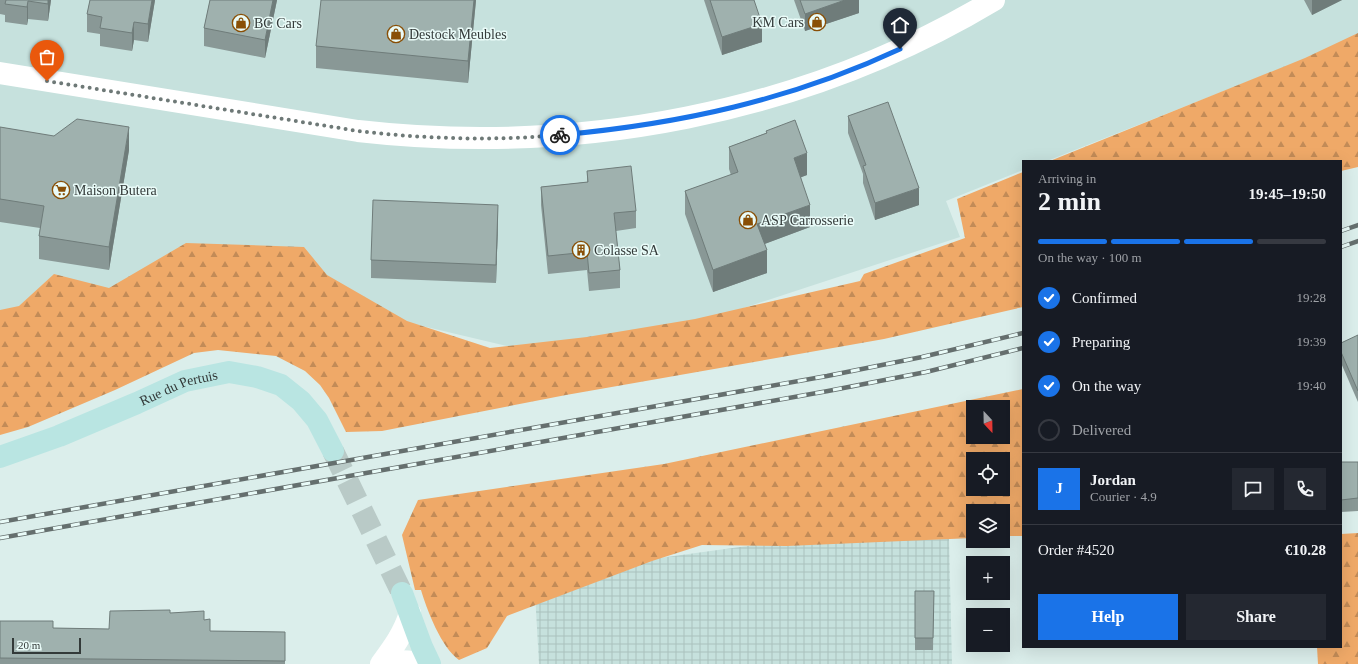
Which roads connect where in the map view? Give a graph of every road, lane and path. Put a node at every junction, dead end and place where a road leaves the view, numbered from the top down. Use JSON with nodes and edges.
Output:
{"nodes":[{"id":1,"x":994,"y":0,"type":"edge"},
{"id":2,"x":0,"y":74,"type":"edge"},
{"id":3,"x":333,"y":451,"type":"tunnel mouth"},
{"id":4,"x":0,"y":457,"type":"edge"},
{"id":5,"x":406,"y":603,"type":"joint"},
{"id":6,"x":381,"y":664,"type":"edge"},
{"id":7,"x":384,"y":664,"type":"edge"},
{"id":8,"x":426,"y":664,"type":"edge"},
{"id":9,"x":430,"y":664,"type":"edge"}],
"edges":[{"from":1,"to":2,"type":"street"},
{"from":3,"to":4,"type":"main road","name":"Rue du Pertuis"},
{"from":5,"to":6,"type":"street"},
{"from":5,"to":9,"type":"main road"},
{"from":7,"to":8,"type":"street"}]}
